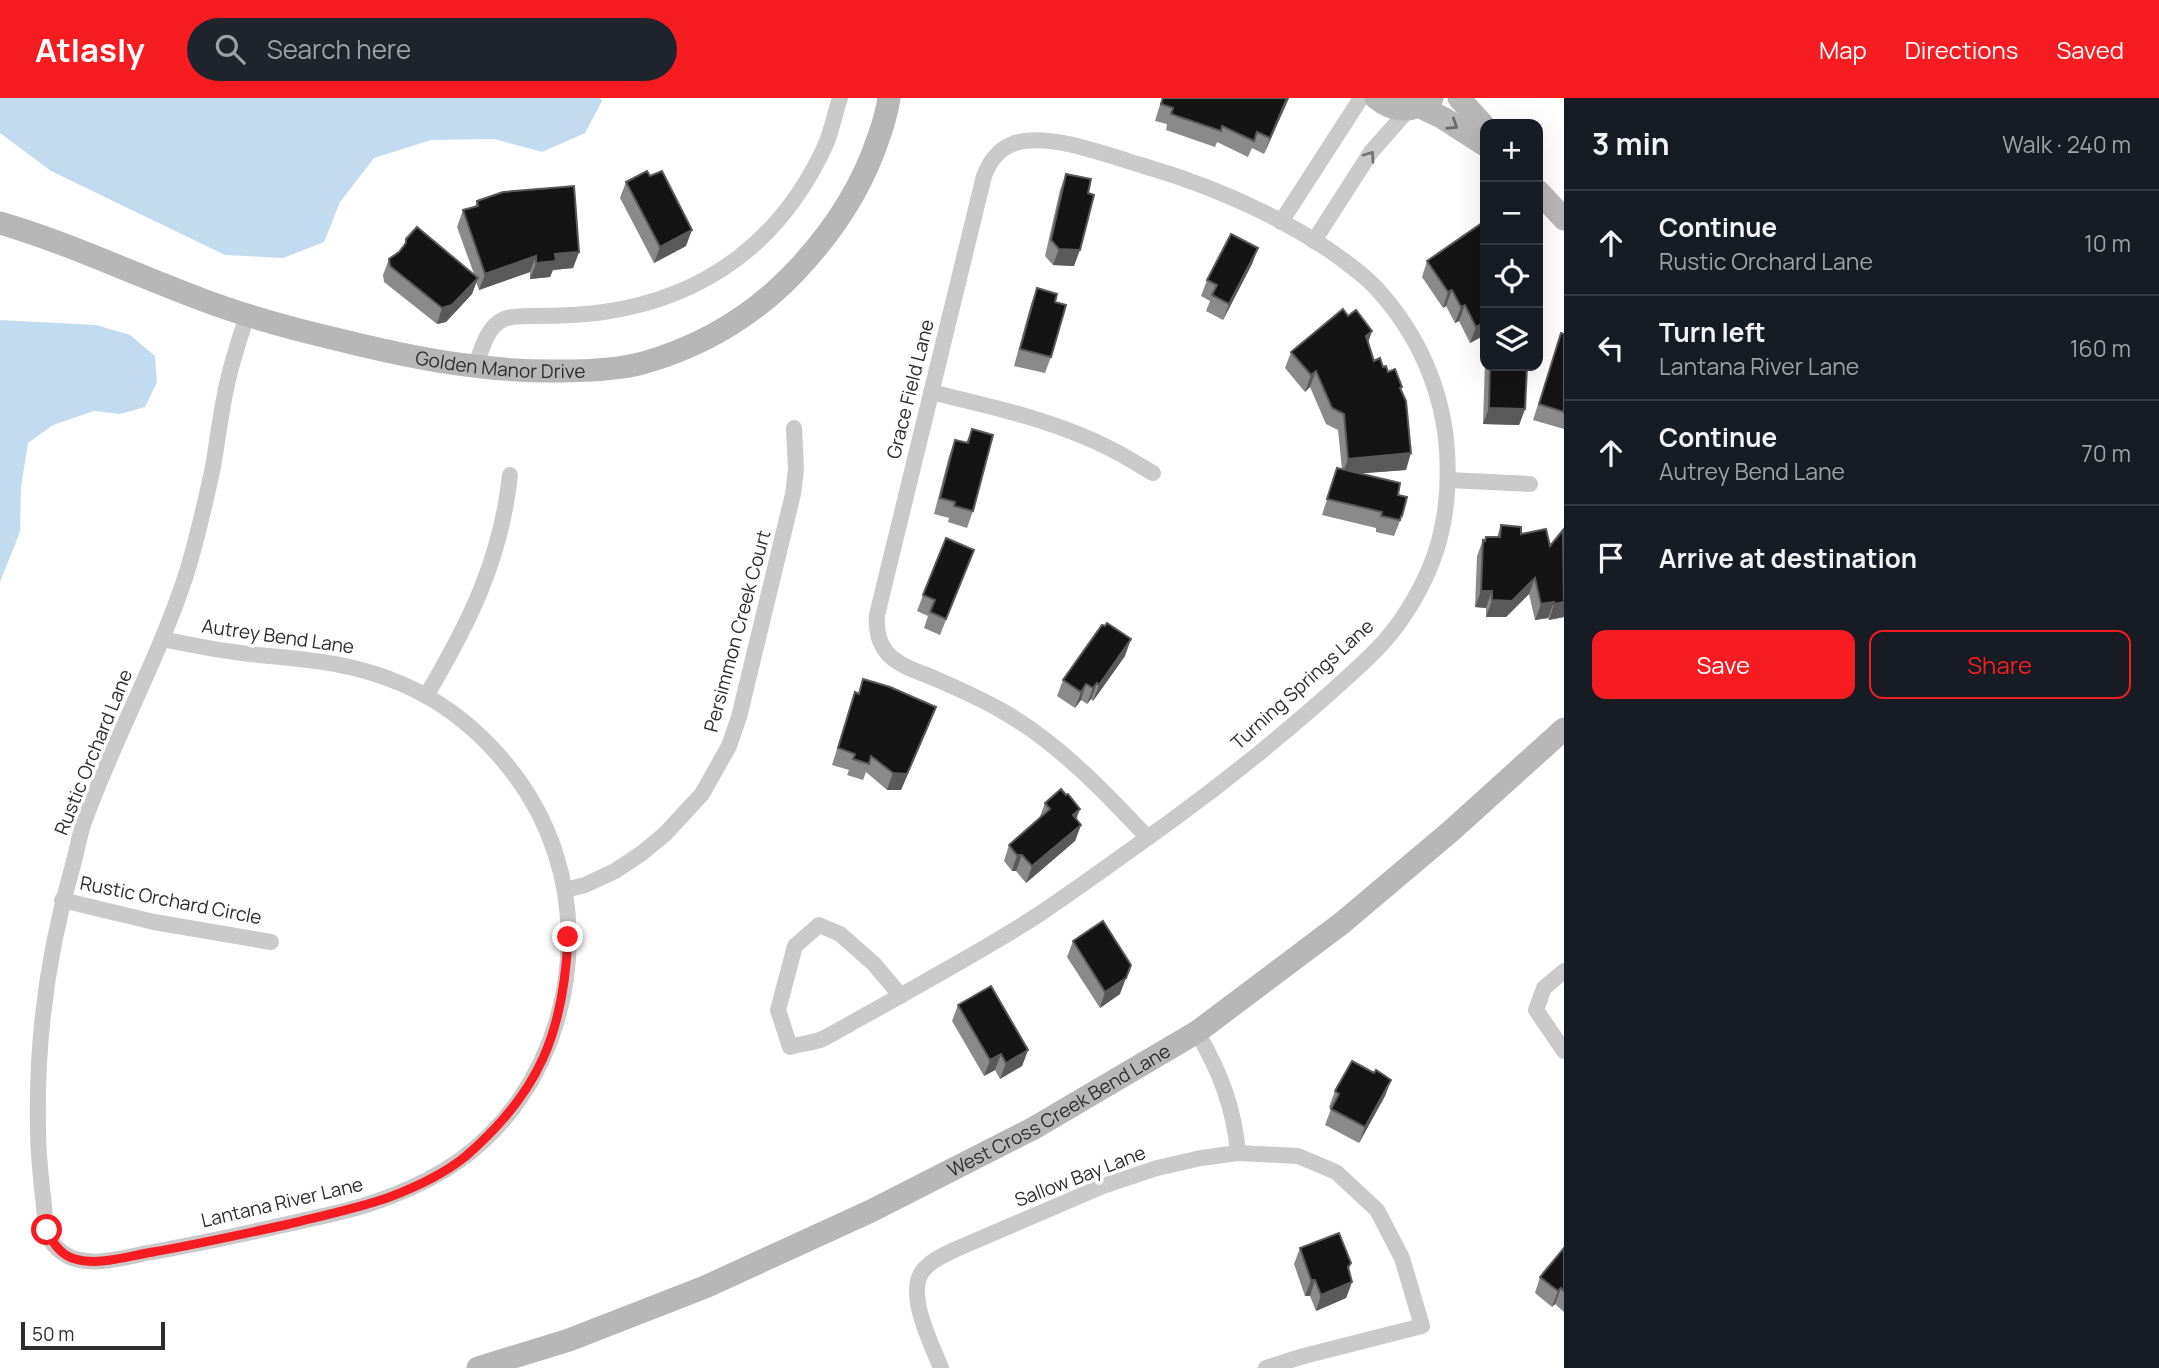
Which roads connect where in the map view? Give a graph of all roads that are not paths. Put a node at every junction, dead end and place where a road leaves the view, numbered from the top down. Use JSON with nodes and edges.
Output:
{"nodes":[{"id":1,"x":840,"y":98,"type":"edge"},
{"id":2,"x":889,"y":98,"type":"edge"},
{"id":3,"x":1360,"y":98,"type":"edge"},
{"id":4,"x":1376,"y":98,"type":"edge"},
{"id":5,"x":1459,"y":98,"type":"edge"},
{"id":6,"x":1420,"y":105,"type":"edge"},
{"id":7,"x":1480,"y":121,"type":"edge"},
{"id":8,"x":1480,"y":142,"type":"edge"},
{"id":9,"x":1002,"y":149,"type":"joint"},
{"id":10,"x":1543,"y":196,"type":"edge"},
{"id":11,"x":1564,"y":219,"type":"edge"},
{"id":12,"x":1282,"y":222,"type":"junction"},
{"id":13,"x":0,"y":223,"type":"edge"},
{"id":14,"x":1314,"y":241,"type":"junction"},
{"id":15,"x":247,"y":316,"type":"junction"},
{"id":16,"x":475,"y":367,"type":"junction"},
{"id":17,"x":931,"y":392,"type":"junction"},
{"id":18,"x":794,"y":428,"type":"dead end"},
{"id":19,"x":1153,"y":473,"type":"dead end"},
{"id":20,"x":510,"y":475,"type":"dead end"},
{"id":21,"x":1449,"y":480,"type":"junction"},
{"id":22,"x":1530,"y":484,"type":"dead end"},
{"id":23,"x":162,"y":639,"type":"junction"},
{"id":24,"x":426,"y":696,"type":"junction"},
{"id":25,"x":1564,"y":729,"type":"edge"},
{"id":26,"x":1148,"y":838,"type":"junction"},
{"id":27,"x":565,"y":890,"type":"junction"},
{"id":28,"x":62,"y":900,"type":"junction"},
{"id":29,"x":271,"y":942,"type":"dead end"},
{"id":30,"x":1564,"y":971,"type":"edge"},
{"id":31,"x":901,"y":996,"type":"junction"},
{"id":32,"x":1197,"y":1032,"type":"junction"},
{"id":33,"x":1564,"y":1051,"type":"edge"},
{"id":34,"x":495,"y":1129,"type":"joint"},
{"id":35,"x":1238,"y":1153,"type":"junction"},
{"id":36,"x":61,"y":1251,"type":"joint"},
{"id":37,"x":478,"y":1368,"type":"edge"},
{"id":38,"x":941,"y":1368,"type":"edge"},
{"id":39,"x":1266,"y":1368,"type":"edge"}],
"edges":[{"from":1,"to":16,"type":"street"},
{"from":2,"to":16,"type":"main road","name":"Golden Manor Drive"},
{"from":3,"to":12,"type":"street"},
{"from":4,"to":6,"type":"main road"},
{"from":5,"to":7,"type":"main road"},
{"from":6,"to":8,"type":"main road","one_way":true},
{"from":14,"to":6,"type":"street","one_way":true},
{"from":9,"to":12,"type":"street","name":"Turning Springs Lane"},
{"from":9,"to":17,"type":"street","name":"Grace Field Lane"},
{"from":10,"to":11,"type":"main road"},
{"from":12,"to":14,"type":"street","name":"Turning Springs Lane"},
{"from":13,"to":15,"type":"main road","name":"Golden Manor Drive"},
{"from":14,"to":21,"type":"street","name":"Turning Springs Lane"},
{"from":15,"to":16,"type":"main road","name":"Golden Manor Drive"},
{"from":15,"to":23,"type":"street","name":"Rustic Orchard Lane"},
{"from":17,"to":19,"type":"street"},
{"from":17,"to":26,"type":"street","name":"Grace Field Lane"},
{"from":18,"to":27,"type":"street","name":"Persimmon Creek Court"},
{"from":20,"to":24,"type":"street"},
{"from":21,"to":22,"type":"street"},
{"from":21,"to":26,"type":"street","name":"Turning Springs Lane"},
{"from":23,"to":24,"type":"street","name":"Autrey Bend Lane"},
{"from":23,"to":28,"type":"street","name":"Rustic Orchard Lane"},
{"from":24,"to":27,"type":"street","name":"Autrey Bend Lane"},
{"from":25,"to":32,"type":"main road","name":"West Cross Creek Bend Lane"},
{"from":26,"to":31,"type":"street","name":"Turning Springs Lane"},
{"from":27,"to":34,"type":"street","name":"Autrey Bend Lane"},
{"from":28,"to":29,"type":"street","name":"Rustic Orchard Circle"},
{"from":28,"to":36,"type":"street","name":"Rustic Orchard Lane"},
{"from":30,"to":33,"type":"street"},
{"from":31,"to":31,"type":"street","name":"Turning Springs Lane"},
{"from":32,"to":35,"type":"street"},
{"from":32,"to":37,"type":"main road","name":"West Cross Creek Bend Lane"},
{"from":34,"to":36,"type":"street","name":"Lantana River Lane"},
{"from":35,"to":38,"type":"street","name":"Sallow Bay Lane"},
{"from":35,"to":39,"type":"street","name":"Sallow Bay Lane"}]}
